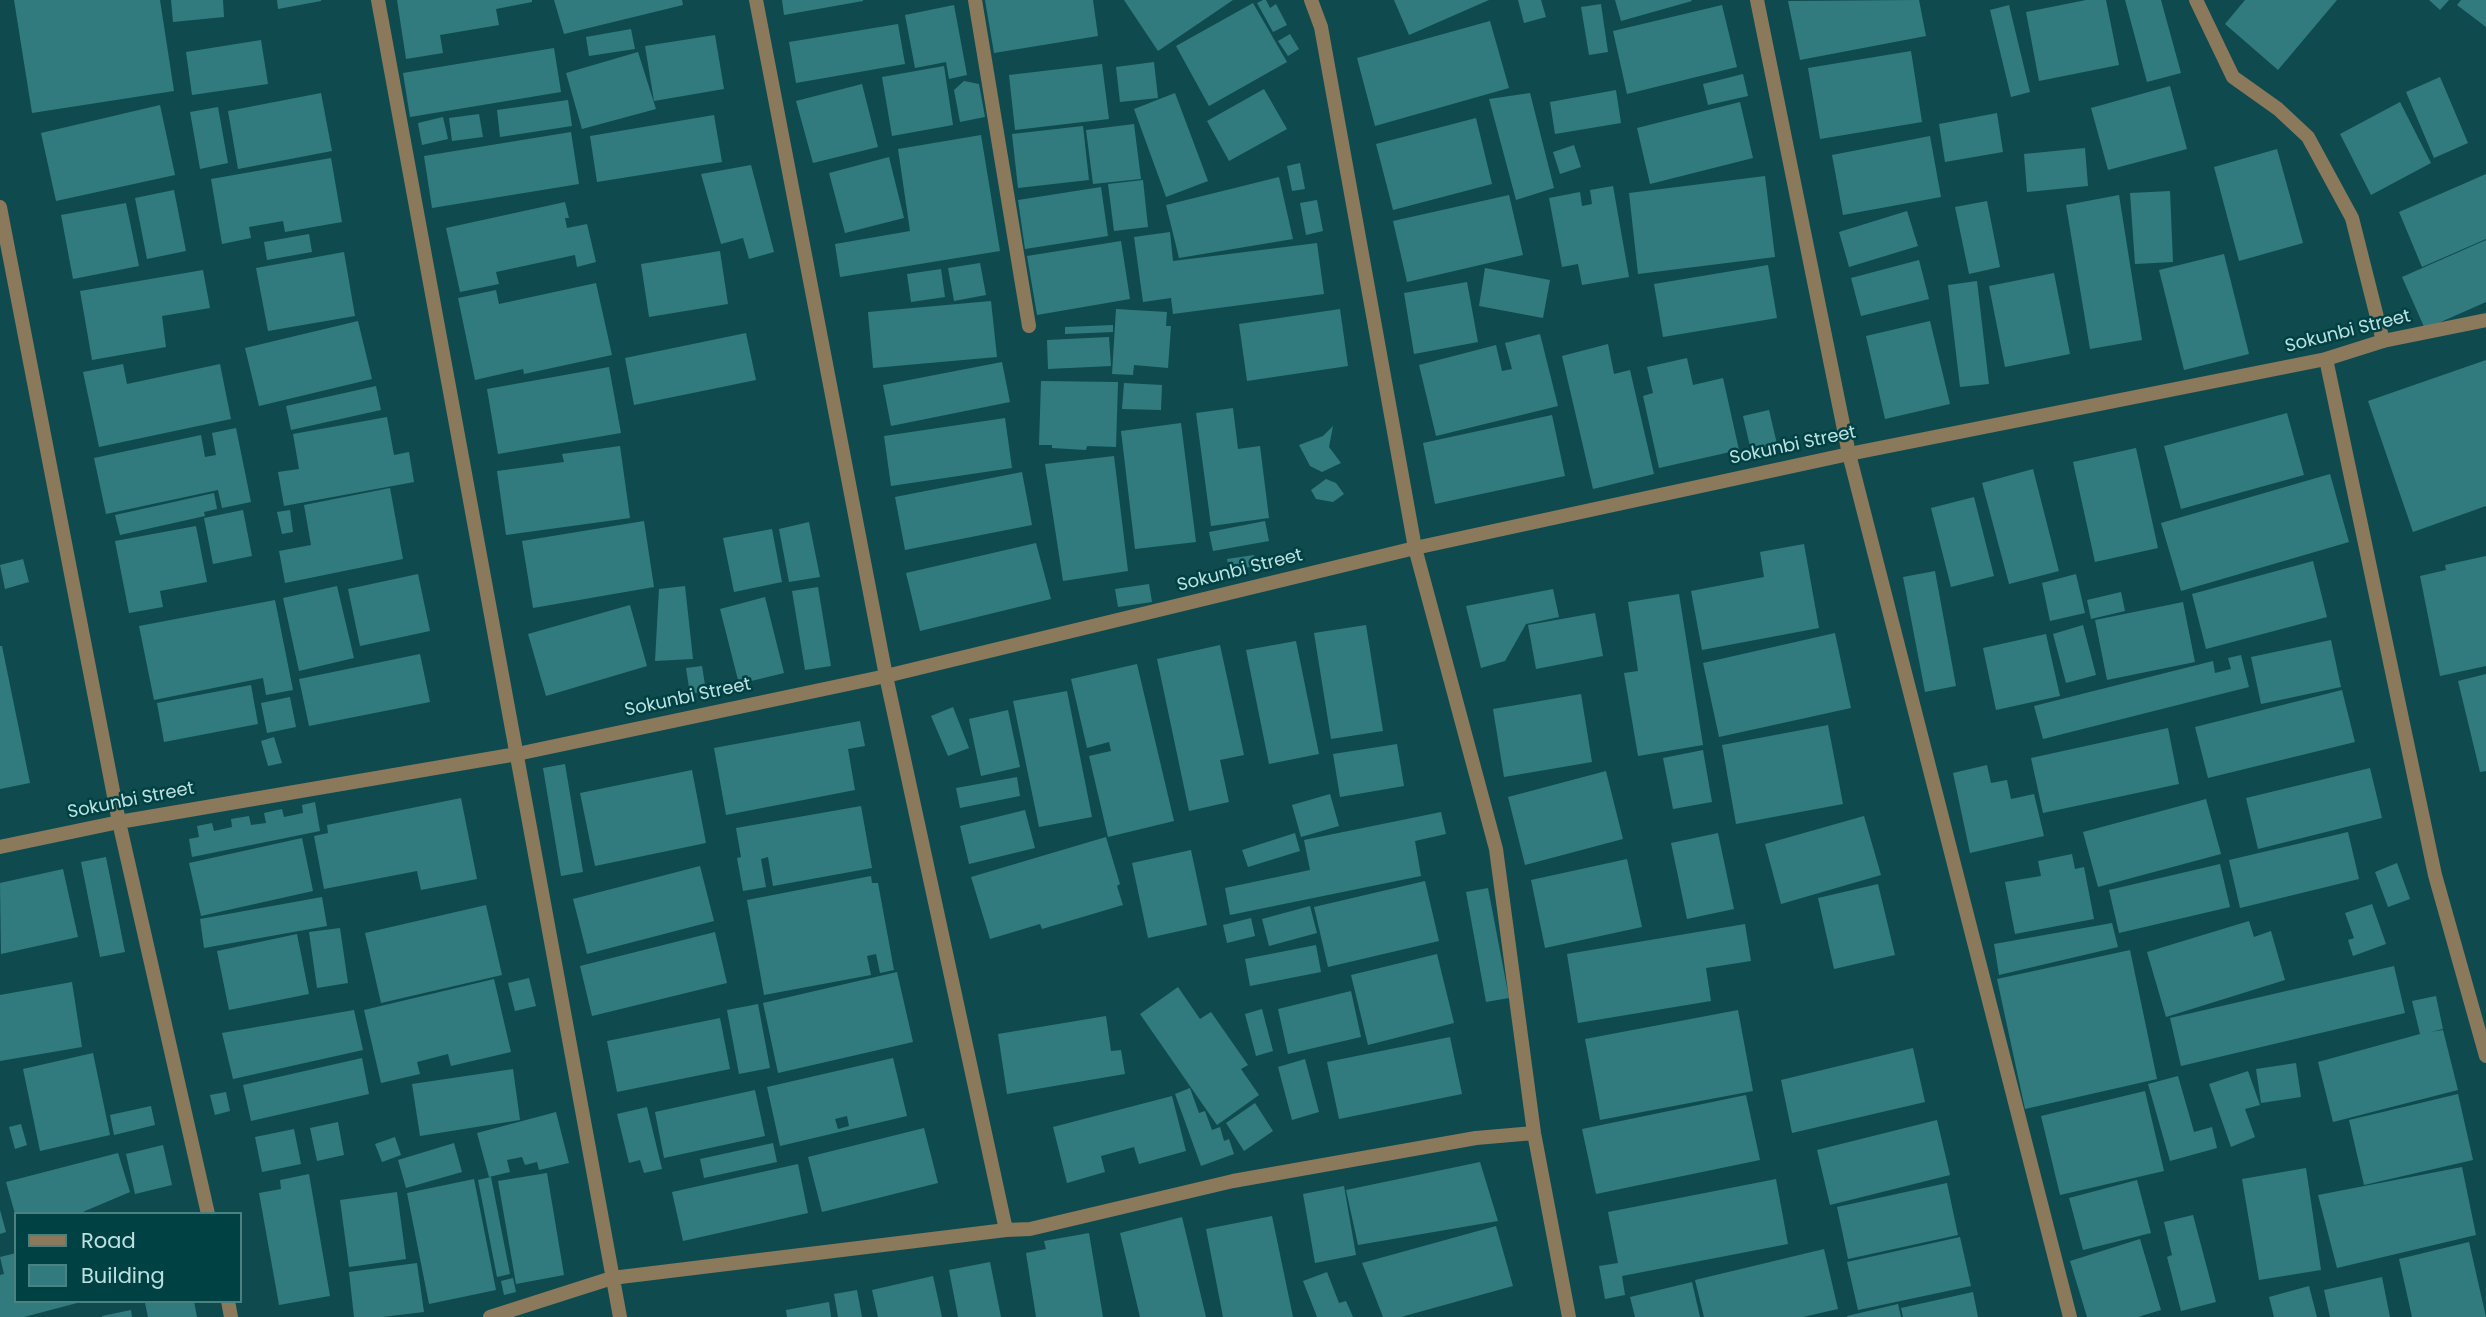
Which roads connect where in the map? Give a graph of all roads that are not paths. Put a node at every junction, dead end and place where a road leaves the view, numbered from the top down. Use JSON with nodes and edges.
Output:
{"nodes":[{"id":1,"x":379,"y":0,"type":"edge"},
{"id":2,"x":756,"y":0,"type":"edge"},
{"id":3,"x":975,"y":0,"type":"edge"},
{"id":4,"x":1311,"y":0,"type":"edge"},
{"id":5,"x":1757,"y":0,"type":"edge"},
{"id":6,"x":2196,"y":0,"type":"edge"},
{"id":7,"x":0,"y":207,"type":"edge"},
{"id":8,"x":2486,"y":320,"type":"edge"},
{"id":9,"x":1029,"y":326,"type":"dead end"},
{"id":10,"x":2383,"y":341,"type":"junction"},
{"id":11,"x":2326,"y":359,"type":"junction"},
{"id":12,"x":1849,"y":454,"type":"junction"},
{"id":13,"x":1415,"y":548,"type":"junction"},
{"id":14,"x":886,"y":676,"type":"junction"},
{"id":15,"x":517,"y":754,"type":"junction"},
{"id":16,"x":119,"y":822,"type":"junction"},
{"id":17,"x":0,"y":847,"type":"edge"},
{"id":18,"x":2486,"y":1056,"type":"edge"},
{"id":19,"x":1534,"y":1133,"type":"junction"},
{"id":20,"x":208,"y":1212,"type":"edge"},
{"id":21,"x":1006,"y":1230,"type":"junction"},
{"id":22,"x":612,"y":1278,"type":"junction"},
{"id":23,"x":490,"y":1317,"type":"edge"},
{"id":24,"x":620,"y":1317,"type":"edge"},
{"id":25,"x":1569,"y":1317,"type":"edge"},
{"id":26,"x":2070,"y":1317,"type":"edge"}],
"edges":[{"from":1,"to":15,"type":"street"},
{"from":2,"to":14,"type":"street"},
{"from":3,"to":9,"type":"street"},
{"from":4,"to":13,"type":"street"},
{"from":5,"to":12,"type":"street"},
{"from":6,"to":10,"type":"street"},
{"from":7,"to":16,"type":"street"},
{"from":8,"to":10,"type":"street","name":"Sokunbi Street"},
{"from":10,"to":11,"type":"street","name":"Sokunbi Street"},
{"from":11,"to":12,"type":"street","name":"Sokunbi Street"},
{"from":11,"to":18,"type":"street"},
{"from":12,"to":13,"type":"street","name":"Sokunbi Street"},
{"from":12,"to":26,"type":"street"},
{"from":13,"to":14,"type":"street","name":"Sokunbi Street"},
{"from":13,"to":19,"type":"street"},
{"from":14,"to":15,"type":"street","name":"Sokunbi Street"},
{"from":14,"to":21,"type":"street"},
{"from":15,"to":16,"type":"street","name":"Sokunbi Street"},
{"from":15,"to":22,"type":"street"},
{"from":16,"to":17,"type":"street","name":"Sokunbi Street"},
{"from":16,"to":20,"type":"street"},
{"from":19,"to":21,"type":"street"},
{"from":19,"to":25,"type":"street"},
{"from":21,"to":22,"type":"street"},
{"from":22,"to":23,"type":"street"},
{"from":22,"to":24,"type":"street"}]}
